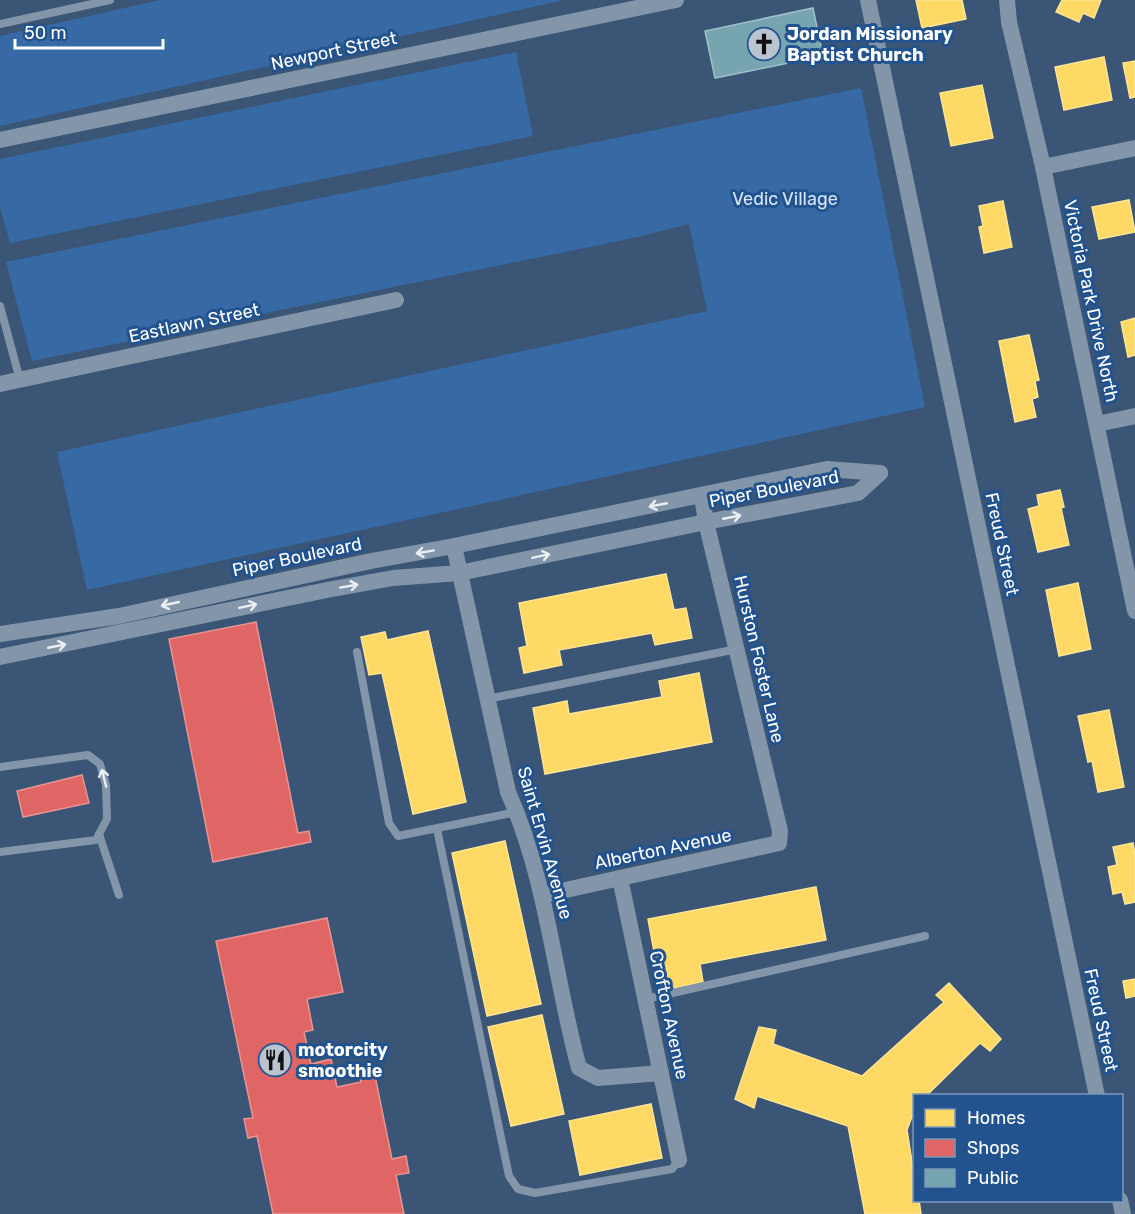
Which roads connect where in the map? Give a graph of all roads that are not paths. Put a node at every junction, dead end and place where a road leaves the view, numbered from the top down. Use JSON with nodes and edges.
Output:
{"nodes":[{"id":1,"x":110,"y":0,"type":"edge"},
{"id":2,"x":676,"y":0,"type":"edge"},
{"id":3,"x":868,"y":0,"type":"edge"},
{"id":4,"x":1007,"y":0,"type":"edge"},
{"id":5,"x":0,"y":24,"type":"edge"},
{"id":6,"x":0,"y":140,"type":"edge"},
{"id":7,"x":1135,"y":148,"type":"edge"},
{"id":8,"x":1043,"y":167,"type":"junction"},
{"id":9,"x":396,"y":300,"type":"dead end"},
{"id":10,"x":0,"y":306,"type":"edge"},
{"id":11,"x":20,"y":380,"type":"junction"},
{"id":12,"x":0,"y":384,"type":"edge"},
{"id":13,"x":1135,"y":416,"type":"edge"},
{"id":14,"x":1096,"y":424,"type":"junction"},
{"id":15,"x":702,"y":496,"type":"junction"},
{"id":16,"x":706,"y":522,"type":"junction"},
{"id":17,"x":454,"y":546,"type":"junction"},
{"id":18,"x":459,"y":573,"type":"junction"},
{"id":19,"x":1135,"y":611,"type":"edge"},
{"id":20,"x":0,"y":634,"type":"edge"},
{"id":21,"x":737,"y":649,"type":"junction"},
{"id":22,"x":357,"y":652,"type":"dead end"},
{"id":23,"x":0,"y":657,"type":"edge"},
{"id":24,"x":487,"y":699,"type":"junction"},
{"id":25,"x":0,"y":767,"type":"edge"},
{"id":26,"x":517,"y":812,"type":"junction"},
{"id":27,"x":437,"y":829,"type":"junction"},
{"id":28,"x":780,"y":831,"type":"joint"},
{"id":29,"x":99,"y":834,"type":"junction"},
{"id":30,"x":0,"y":852,"type":"edge"},
{"id":31,"x":620,"y":878,"type":"junction"},
{"id":32,"x":119,"y":895,"type":"dead end"},
{"id":33,"x":543,"y":895,"type":"junction"},
{"id":34,"x":924,"y":936,"type":"dead end"},
{"id":35,"x":646,"y":999,"type":"junction"},
{"id":36,"x":661,"y":1073,"type":"junction"},
{"id":37,"x":1097,"y":1094,"type":"edge"},
{"id":38,"x":679,"y":1160,"type":"joint"}],
"edges":[{"from":1,"to":5,"type":"lane"},
{"from":2,"to":6,"type":"street","name":"Newport Street"},
{"from":3,"to":37,"type":"street","name":"Freud Street"},
{"from":4,"to":8,"type":"street","name":"Victoria Park Drive North"},
{"from":7,"to":8,"type":"street"},
{"from":8,"to":14,"type":"street","name":"Victoria Park Drive North"},
{"from":9,"to":11,"type":"street","name":"Eastlawn Street"},
{"from":10,"to":11,"type":"lane"},
{"from":11,"to":12,"type":"street","name":"Eastlawn Street"},
{"from":13,"to":14,"type":"street"},
{"from":14,"to":19,"type":"street","name":"Victoria Park Drive North"},
{"from":15,"to":16,"type":"street","name":"Hurston Foster Lane"},
{"from":16,"to":15,"type":"street","name":"Piper Boulevard","one_way":true},
{"from":15,"to":17,"type":"street","name":"Piper Boulevard","one_way":true},
{"from":18,"to":16,"type":"street","name":"Piper Boulevard","one_way":true},
{"from":16,"to":21,"type":"street","name":"Hurston Foster Lane"},
{"from":17,"to":18,"type":"street","name":"Saint Ervin Avenue"},
{"from":17,"to":20,"type":"street","name":"Piper Boulevard","one_way":true},
{"from":23,"to":18,"type":"street","name":"Piper Boulevard","one_way":true},
{"from":18,"to":24,"type":"street","name":"Saint Ervin Avenue"},
{"from":21,"to":24,"type":"lane"},
{"from":21,"to":28,"type":"street","name":"Hurston Foster Lane"},
{"from":22,"to":27,"type":"lane"},
{"from":24,"to":26,"type":"street","name":"Saint Ervin Avenue"},
{"from":29,"to":25,"type":"lane","one_way":true},
{"from":26,"to":27,"type":"lane"},
{"from":26,"to":33,"type":"street","name":"Saint Ervin Avenue"},
{"from":27,"to":38,"type":"lane"},
{"from":28,"to":31,"type":"street","name":"Alberton Avenue"},
{"from":29,"to":30,"type":"lane"},
{"from":29,"to":32,"type":"lane"},
{"from":31,"to":33,"type":"street","name":"Alberton Avenue"},
{"from":31,"to":35,"type":"street","name":"Crofton Avenue"},
{"from":33,"to":36,"type":"street","name":"Saint Ervin Avenue"},
{"from":34,"to":35,"type":"lane"},
{"from":35,"to":36,"type":"street","name":"Crofton Avenue"},
{"from":36,"to":38,"type":"street","name":"Crofton Avenue"}]}
